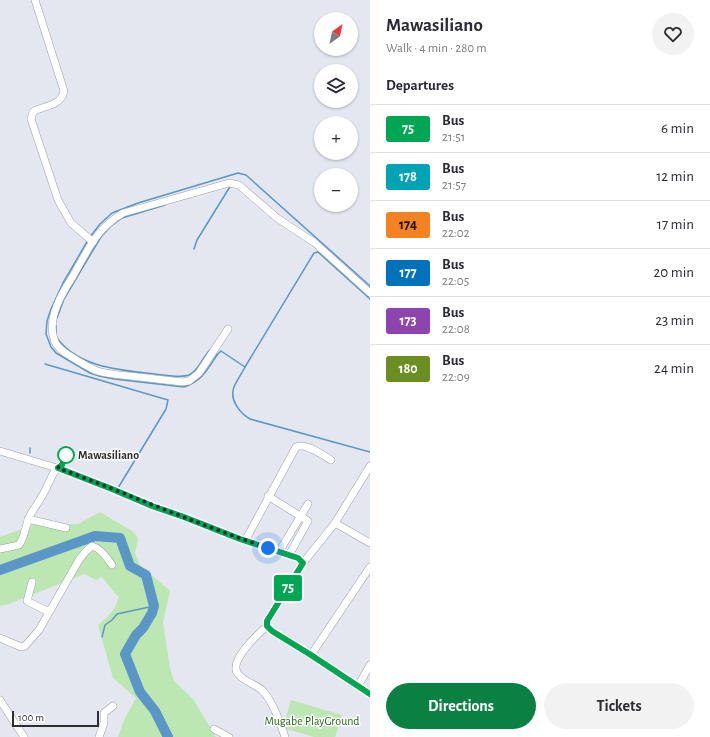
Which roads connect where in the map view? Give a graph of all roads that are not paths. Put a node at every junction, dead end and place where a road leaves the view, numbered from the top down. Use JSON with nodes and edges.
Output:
{"nodes":[{"id":1,"x":35,"y":0,"type":"edge"},
{"id":2,"x":93,"y":242,"type":"junction"},
{"id":3,"x":370,"y":293,"type":"edge"},
{"id":4,"x":228,"y":329,"type":"dead end"},
{"id":5,"x":1,"y":452,"type":"edge"},
{"id":6,"x":331,"y":460,"type":"dead end"},
{"id":7,"x":58,"y":468,"type":"junction"},
{"id":8,"x":369,"y":470,"type":"edge"},
{"id":9,"x":268,"y":496,"type":"junction"},
{"id":10,"x":308,"y":504,"type":"dead end"},
{"id":11,"x":300,"y":515,"type":"junction"},
{"id":12,"x":28,"y":519,"type":"junction"},
{"id":13,"x":335,"y":523,"type":"junction"},
{"id":14,"x":66,"y":528,"type":"dead end"},
{"id":15,"x":246,"y":541,"type":"junction"},
{"id":16,"x":370,"y":544,"type":"edge"},
{"id":17,"x":0,"y":549,"type":"edge"},
{"id":18,"x":279,"y":552,"type":"junction"},
{"id":19,"x":289,"y":555,"type":"junction"},
{"id":20,"x":303,"y":563,"type":"junction"},
{"id":21,"x":112,"y":565,"type":"dead end"},
{"id":22,"x":370,"y":567,"type":"edge"},
{"id":23,"x":32,"y":582,"type":"dead end"},
{"id":24,"x":49,"y":612,"type":"junction"},
{"id":25,"x":267,"y":626,"type":"junction"},
{"id":26,"x":0,"y":638,"type":"edge"},
{"id":27,"x":311,"y":655,"type":"junction"},
{"id":28,"x":370,"y":665,"type":"edge"},
{"id":29,"x":358,"y":686,"type":"junction"},
{"id":30,"x":370,"y":694,"type":"edge"},
{"id":31,"x":0,"y":700,"type":"edge"},
{"id":32,"x":113,"y":706,"type":"dead end"},
{"id":33,"x":214,"y":729,"type":"dead end"},
{"id":34,"x":24,"y":737,"type":"edge"},
{"id":35,"x":99,"y":737,"type":"edge"},
{"id":36,"x":229,"y":737,"type":"edge"},
{"id":37,"x":286,"y":737,"type":"edge"}],
"edges":[{"from":1,"to":2,"type":"street"},
{"from":2,"to":3,"type":"street"},
{"from":2,"to":4,"type":"street"},
{"from":5,"to":7,"type":"street"},
{"from":6,"to":9,"type":"street"},
{"from":7,"to":12,"type":"street"},
{"from":7,"to":15,"type":"street"},
{"from":8,"to":13,"type":"street"},
{"from":9,"to":11,"type":"street"},
{"from":9,"to":15,"type":"street"},
{"from":10,"to":11,"type":"street"},
{"from":11,"to":18,"type":"street"},
{"from":11,"to":19,"type":"street"},
{"from":12,"to":14,"type":"street"},
{"from":12,"to":17,"type":"street"},
{"from":13,"to":16,"type":"street"},
{"from":13,"to":20,"type":"street"},
{"from":15,"to":18,"type":"street"},
{"from":18,"to":19,"type":"street"},
{"from":19,"to":20,"type":"street"},
{"from":20,"to":25,"type":"street"},
{"from":21,"to":24,"type":"street"},
{"from":22,"to":27,"type":"street"},
{"from":23,"to":24,"type":"street"},
{"from":24,"to":26,"type":"street"},
{"from":25,"to":27,"type":"street"},
{"from":25,"to":37,"type":"street"},
{"from":27,"to":29,"type":"street"},
{"from":28,"to":29,"type":"street"},
{"from":29,"to":30,"type":"street"},
{"from":31,"to":34,"type":"street"},
{"from":32,"to":35,"type":"street"},
{"from":33,"to":36,"type":"street"}]}
